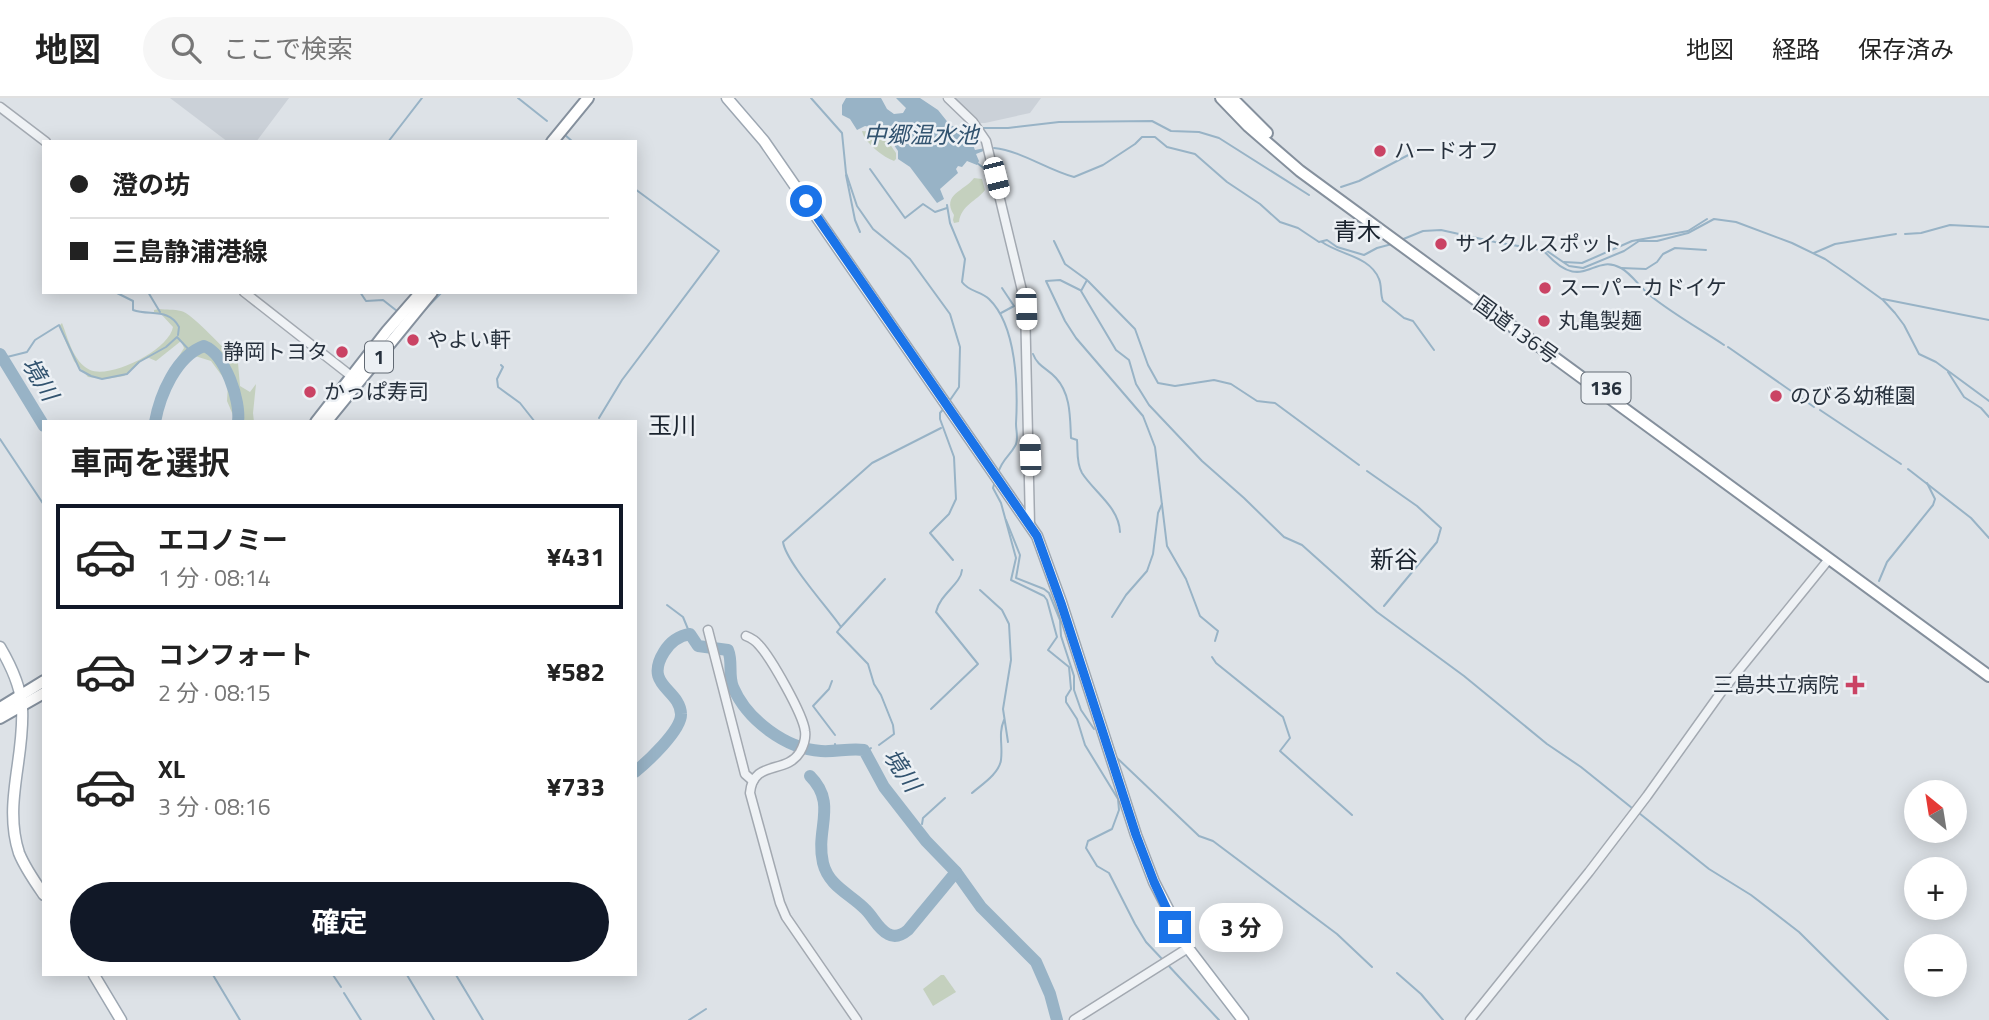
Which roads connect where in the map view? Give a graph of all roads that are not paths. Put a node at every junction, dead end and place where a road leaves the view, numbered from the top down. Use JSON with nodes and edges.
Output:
{"nodes":[{"id":1,"x":578,"y":98,"type":"edge"},
{"id":2,"x":588,"y":98,"type":"edge"},
{"id":3,"x":727,"y":98,"type":"edge"},
{"id":4,"x":948,"y":98,"type":"edge"},
{"id":5,"x":1222,"y":98,"type":"edge"},
{"id":6,"x":1231,"y":98,"type":"edge"},
{"id":7,"x":0,"y":107,"type":"edge"},
{"id":8,"x":43,"y":140,"type":"edge"},
{"id":9,"x":545,"y":140,"type":"edge"},
{"id":10,"x":554,"y":140,"type":"edge"},
{"id":11,"x":247,"y":294,"type":"edge"},
{"id":12,"x":419,"y":294,"type":"edge"},
{"id":13,"x":430,"y":294,"type":"edge"},
{"id":14,"x":356,"y":380,"type":"junction"},
{"id":15,"x":318,"y":420,"type":"edge"},
{"id":16,"x":327,"y":420,"type":"edge"},
{"id":17,"x":1030,"y":525,"type":"junction"},
{"id":18,"x":1829,"y":559,"type":"junction"},
{"id":19,"x":708,"y":630,"type":"dead end"},
{"id":20,"x":746,"y":636,"type":"dead end"},
{"id":21,"x":0,"y":647,"type":"edge"},
{"id":22,"x":1989,"y":668,"type":"edge"},
{"id":23,"x":1989,"y":676,"type":"edge"},
{"id":24,"x":42,"y":683,"type":"edge"},
{"id":25,"x":42,"y":693,"type":"edge"},
{"id":26,"x":21,"y":701,"type":"junction"},
{"id":27,"x":0,"y":708,"type":"edge"},
{"id":28,"x":0,"y":718,"type":"edge"},
{"id":29,"x":752,"y":781,"type":"junction"},
{"id":30,"x":42,"y":891,"type":"edge"},
{"id":31,"x":1188,"y":948,"type":"junction"},
{"id":32,"x":95,"y":976,"type":"edge"},
{"id":33,"x":121,"y":1020,"type":"edge"},
{"id":34,"x":856,"y":1020,"type":"edge"},
{"id":35,"x":1074,"y":1020,"type":"edge"},
{"id":36,"x":1243,"y":1020,"type":"edge"},
{"id":37,"x":1470,"y":1020,"type":"edge"}],
"edges":[{"from":1,"to":9,"type":"highway"},
{"from":2,"to":10,"type":"highway"},
{"from":3,"to":17,"type":"main road"},
{"from":4,"to":17,"type":"street"},
{"from":5,"to":18,"type":"highway","name":"国道136号","number":"136"},
{"from":6,"to":22,"type":"highway","name":"国道136号","number":"136"},
{"from":7,"to":8,"type":"street"},
{"from":11,"to":14,"type":"street"},
{"from":12,"to":14,"type":"highway","number":"1"},
{"from":13,"to":14,"type":"highway","number":"1"},
{"from":14,"to":15,"type":"highway","number":"1"},
{"from":14,"to":16,"type":"highway","number":"1"},
{"from":17,"to":31,"type":"main road"},
{"from":18,"to":23,"type":"highway","name":"国道136号","number":"136"},
{"from":18,"to":37,"type":"street"},
{"from":19,"to":29,"type":"street"},
{"from":20,"to":29,"type":"street"},
{"from":21,"to":26,"type":"main road"},
{"from":24,"to":26,"type":"highway"},
{"from":25,"to":26,"type":"highway"},
{"from":26,"to":27,"type":"highway"},
{"from":26,"to":28,"type":"highway"},
{"from":26,"to":30,"type":"main road"},
{"from":29,"to":34,"type":"street"},
{"from":31,"to":35,"type":"street"},
{"from":31,"to":36,"type":"main road"},
{"from":32,"to":33,"type":"main road"}]}
